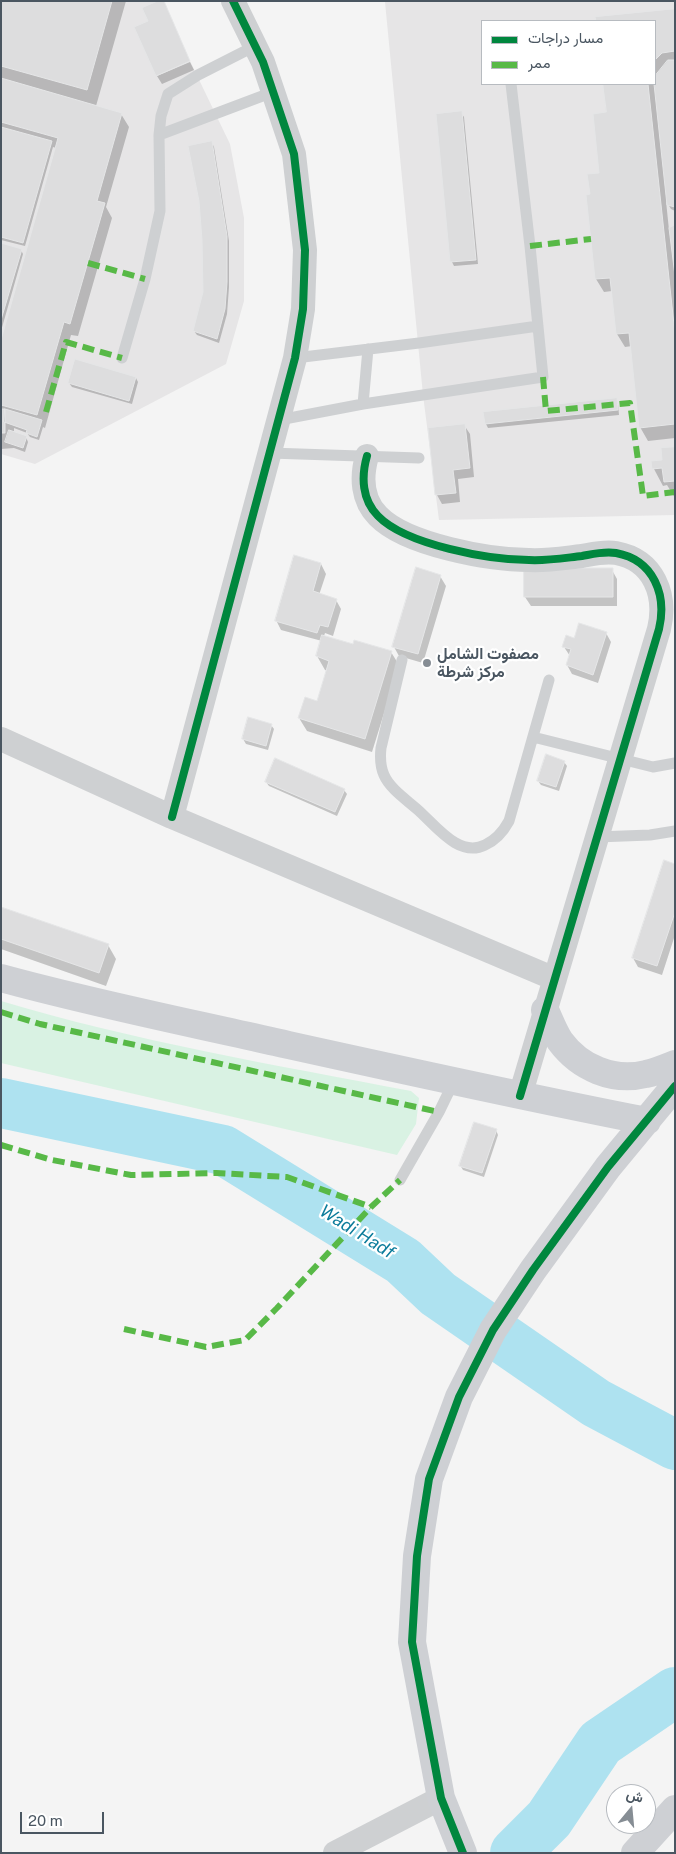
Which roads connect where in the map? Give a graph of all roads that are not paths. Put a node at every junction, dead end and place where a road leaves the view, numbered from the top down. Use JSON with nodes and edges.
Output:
{"nodes":[{"id":1,"x":233,"y":1,"type":"edge"},
{"id":2,"x":255,"y":46,"type":"junction"},
{"id":3,"x":510,"y":85,"type":"edge"},
{"id":4,"x":273,"y":92,"type":"junction"},
{"id":5,"x":159,"y":135,"type":"junction"},
{"id":6,"x":538,"y":326,"type":"junction"},
{"id":7,"x":368,"y":349,"type":"junction"},
{"id":8,"x":122,"y":358,"type":"dead end"},
{"id":9,"x":295,"y":358,"type":"junction"},
{"id":10,"x":363,"y":404,"type":"junction"},
{"id":11,"x":278,"y":420,"type":"junction"},
{"id":12,"x":270,"y":453,"type":"junction"},
{"id":13,"x":367,"y":456,"type":"junction"},
{"id":14,"x":419,"y":458,"type":"dead end"},
{"id":15,"x":402,"y":660,"type":"dead end"},
{"id":16,"x":550,"y":680,"type":"dead end"},
{"id":17,"x":533,"y":737,"type":"junction"},
{"id":18,"x":1,"y":740,"type":"edge"},
{"id":19,"x":620,"y":759,"type":"junction"},
{"id":20,"x":675,"y":764,"type":"edge"},
{"id":21,"x":172,"y":817,"type":"junction"},
{"id":22,"x":675,"y":831,"type":"edge"},
{"id":23,"x":597,"y":837,"type":"junction"},
{"id":24,"x":1,"y":978,"type":"edge"},
{"id":25,"x":555,"y":979,"type":"junction"},
{"id":26,"x":545,"y":1010,"type":"junction"},
{"id":27,"x":675,"y":1064,"type":"edge"},
{"id":28,"x":454,"y":1081,"type":"junction"},
{"id":29,"x":675,"y":1086,"type":"edge"},
{"id":30,"x":520,"y":1096,"type":"junction"},
{"id":31,"x":646,"y":1121,"type":"junction"},
{"id":32,"x":400,"y":1180,"type":"dead end"},
{"id":33,"x":441,"y":1798,"type":"junction"},
{"id":34,"x":675,"y":1809,"type":"edge"},
{"id":35,"x":335,"y":1853,"type":"edge"},
{"id":36,"x":464,"y":1853,"type":"edge"},
{"id":37,"x":635,"y":1853,"type":"edge"}],
"edges":[{"from":1,"to":2,"type":"street"},
{"from":2,"to":4,"type":"street"},
{"from":2,"to":5,"type":"lane"},
{"from":3,"to":6,"type":"lane"},
{"from":4,"to":5,"type":"lane"},
{"from":4,"to":9,"type":"street"},
{"from":5,"to":8,"type":"lane"},
{"from":6,"to":7,"type":"lane"},
{"from":6,"to":10,"type":"lane"},
{"from":7,"to":9,"type":"lane"},
{"from":7,"to":10,"type":"lane"},
{"from":9,"to":11,"type":"street"},
{"from":10,"to":11,"type":"lane"},
{"from":11,"to":12,"type":"street"},
{"from":12,"to":13,"type":"lane"},
{"from":12,"to":21,"type":"street"},
{"from":13,"to":14,"type":"lane"},
{"from":13,"to":19,"type":"street"},
{"from":15,"to":17,"type":"lane"},
{"from":16,"to":17,"type":"lane"},
{"from":17,"to":19,"type":"lane"},
{"from":18,"to":21,"type":"street"},
{"from":19,"to":20,"type":"lane"},
{"from":19,"to":23,"type":"street"},
{"from":21,"to":25,"type":"street"},
{"from":22,"to":23,"type":"lane"},
{"from":23,"to":25,"type":"street"},
{"from":24,"to":28,"type":"street"},
{"from":25,"to":26,"type":"street"},
{"from":26,"to":27,"type":"street"},
{"from":26,"to":30,"type":"street"},
{"from":28,"to":30,"type":"street"},
{"from":28,"to":32,"type":"lane"},
{"from":29,"to":31,"type":"street"},
{"from":30,"to":31,"type":"street"},
{"from":31,"to":33,"type":"street"},
{"from":33,"to":35,"type":"street"},
{"from":33,"to":36,"type":"street"},
{"from":34,"to":37,"type":"street"}]}
